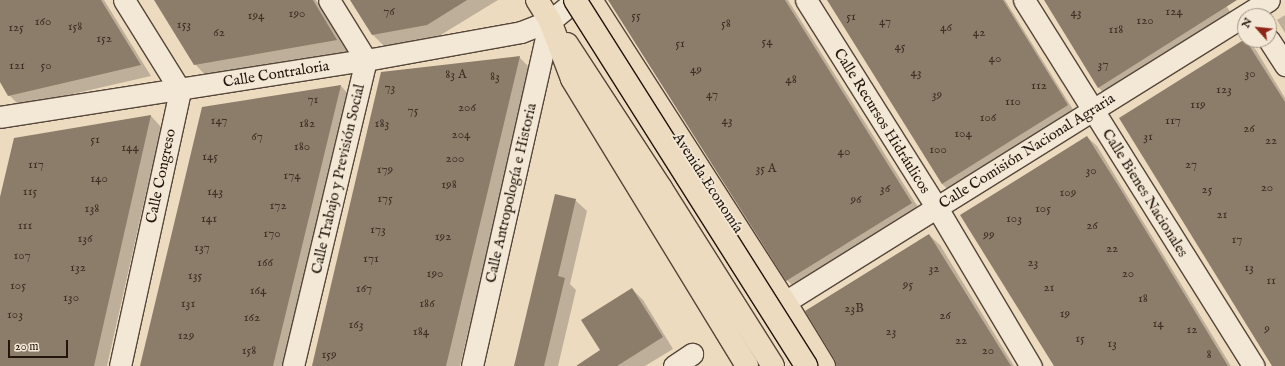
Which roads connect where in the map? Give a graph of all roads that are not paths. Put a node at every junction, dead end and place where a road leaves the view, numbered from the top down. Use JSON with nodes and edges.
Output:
{"nodes":[{"id":1,"x":124,"y":0,"type":"edge"},
{"id":2,"x":329,"y":0,"type":"edge"},
{"id":3,"x":537,"y":0,"type":"edge"},
{"id":4,"x":576,"y":0,"type":"edge"},
{"id":5,"x":590,"y":0,"type":"edge"},
{"id":6,"x":806,"y":0,"type":"edge"},
{"id":7,"x":1024,"y":0,"type":"edge"},
{"id":8,"x":1269,"y":0,"type":"edge"},
{"id":9,"x":1251,"y":8,"type":"edge"},
{"id":10,"x":1237,"y":17,"type":"edge"},
{"id":11,"x":550,"y":21,"type":"junction"},
{"id":12,"x":1274,"y":48,"type":"edge"},
{"id":13,"x":366,"y":60,"type":"junction"},
{"id":14,"x":1285,"y":65,"type":"edge"},
{"id":15,"x":180,"y":90,"type":"junction"},
{"id":16,"x":1092,"y":110,"type":"junction"},
{"id":17,"x":0,"y":117,"type":"edge"},
{"id":18,"x":937,"y":208,"type":"junction"},
{"id":19,"x":785,"y":302,"type":"junction"},
{"id":20,"x":692,"y":354,"type":"dead end"},
{"id":21,"x":120,"y":366,"type":"edge"},
{"id":22,"x":294,"y":366,"type":"edge"},
{"id":23,"x":472,"y":366,"type":"edge"},
{"id":24,"x":674,"y":366,"type":"edge"},
{"id":25,"x":747,"y":366,"type":"edge"},
{"id":26,"x":773,"y":366,"type":"edge"},
{"id":27,"x":806,"y":366,"type":"edge"},
{"id":28,"x":824,"y":366,"type":"edge"},
{"id":29,"x":1031,"y":366,"type":"edge"},
{"id":30,"x":1254,"y":366,"type":"edge"}],
"edges":[{"from":1,"to":15,"type":"street"},
{"from":2,"to":13,"type":"street"},
{"from":3,"to":11,"type":"main road"},
{"from":4,"to":11,"type":"street","name":"Calle Contraloria"},
{"from":4,"to":27,"type":"main road","bridge":true},
{"from":5,"to":19,"type":"main road","name":"Avenida Economía"},
{"from":6,"to":18,"type":"street","name":"Calle Recursos Hidráulicos"},
{"from":7,"to":16,"type":"street","name":"Calle Bienes Nacionales"},
{"from":8,"to":9,"type":"street","name":"Calle Comisión Nacional Agraria"},
{"from":10,"to":16,"type":"street","name":"Calle Comisión Nacional Agraria"},
{"from":11,"to":13,"type":"street","name":"Calle Contraloria"},
{"from":11,"to":23,"type":"street","name":"Calle Antropología e Historia"},
{"from":11,"to":25,"type":"main road"},
{"from":11,"to":26,"type":"main road"},
{"from":12,"to":14,"type":"street"},
{"from":13,"to":15,"type":"street","name":"Calle Contraloria"},
{"from":13,"to":22,"type":"street","name":"Calle Trabajo y Previsión Social"},
{"from":15,"to":17,"type":"street","name":"Calle Contraloria"},
{"from":15,"to":21,"type":"street","name":"Calle Congreso"},
{"from":16,"to":18,"type":"street","name":"Calle Comisión Nacional Agraria"},
{"from":16,"to":30,"type":"street","name":"Calle Bienes Nacionales"},
{"from":18,"to":19,"type":"street","name":"Calle Comisión Nacional Agraria"},
{"from":18,"to":29,"type":"street","name":"Calle Recursos Hidráulicos"},
{"from":19,"to":28,"type":"main road","name":"Avenida Economía"},
{"from":20,"to":24,"type":"street"}]}
